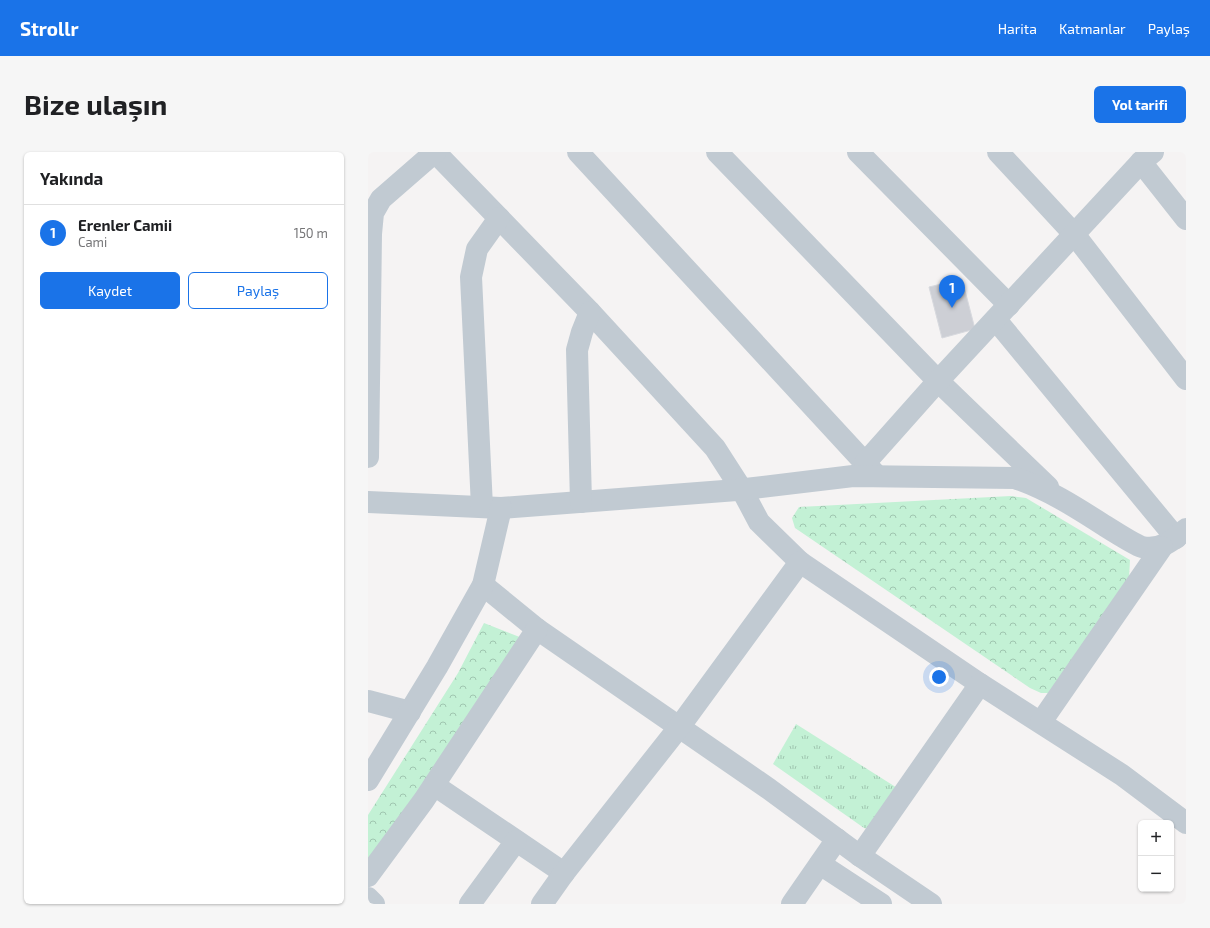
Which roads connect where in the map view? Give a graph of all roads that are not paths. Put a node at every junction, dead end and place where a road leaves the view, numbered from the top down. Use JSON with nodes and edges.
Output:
{"nodes":[{"id":1,"x":435,"y":152,"type":"edge"},
{"id":2,"x":578,"y":152,"type":"edge"},
{"id":3,"x":717,"y":152,"type":"edge"},
{"id":4,"x":858,"y":152,"type":"edge"},
{"id":5,"x":998,"y":152,"type":"edge"},
{"id":6,"x":1145,"y":156,"type":"edge"},
{"id":7,"x":499,"y":218,"type":"junction"},
{"id":8,"x":1186,"y":219,"type":"edge"},
{"id":9,"x":1074,"y":234,"type":"junction"},
{"id":10,"x":590,"y":312,"type":"junction"},
{"id":11,"x":1002,"y":312,"type":"junction"},
{"id":12,"x":1186,"y":380,"type":"edge"},
{"id":13,"x":938,"y":381,"type":"junction"},
{"id":14,"x":368,"y":447,"type":"edge"},
{"id":15,"x":368,"y":457,"type":"edge"},
{"id":16,"x":871,"y":470,"type":"junction"},
{"id":17,"x":742,"y":490,"type":"junction"},
{"id":18,"x":1060,"y":497,"type":"junction"},
{"id":19,"x":368,"y":502,"type":"edge"},
{"id":20,"x":581,"y":502,"type":"junction"},
{"id":21,"x":492,"y":508,"type":"junction"},
{"id":22,"x":1174,"y":538,"type":"edge"},
{"id":23,"x":800,"y":562,"type":"junction"},
{"id":24,"x":483,"y":585,"type":"junction"},
{"id":25,"x":537,"y":629,"type":"junction"},
{"id":26,"x":980,"y":684,"type":"junction"},
{"id":27,"x":368,"y":701,"type":"edge"},
{"id":28,"x":410,"y":712,"type":"junction"},
{"id":29,"x":1041,"y":722,"type":"junction"},
{"id":30,"x":680,"y":726,"type":"junction"},
{"id":31,"x":368,"y":780,"type":"edge"},
{"id":32,"x":434,"y":785,"type":"junction"},
{"id":33,"x":1186,"y":823,"type":"edge"},
{"id":34,"x":837,"y":840,"type":"junction"},
{"id":35,"x":516,"y":841,"type":"junction"},
{"id":36,"x":860,"y":856,"type":"junction"},
{"id":37,"x":820,"y":864,"type":"junction"},
{"id":38,"x":564,"y":873,"type":"junction"},
{"id":39,"x":368,"y":876,"type":"edge"},
{"id":40,"x":368,"y":898,"type":"edge"},
{"id":41,"x":374,"y":904,"type":"edge"},
{"id":42,"x":470,"y":904,"type":"edge"},
{"id":43,"x":542,"y":904,"type":"edge"},
{"id":44,"x":792,"y":904,"type":"edge"},
{"id":45,"x":882,"y":904,"type":"edge"},
{"id":46,"x":931,"y":904,"type":"edge"}],
"edges":[{"from":1,"to":7,"type":"street"},
{"from":1,"to":14,"type":"street"},
{"from":2,"to":16,"type":"street"},
{"from":3,"to":13,"type":"street"},
{"from":4,"to":11,"type":"street"},
{"from":5,"to":9,"type":"street"},
{"from":6,"to":8,"type":"street"},
{"from":6,"to":9,"type":"street"},
{"from":7,"to":10,"type":"street"},
{"from":7,"to":21,"type":"street"},
{"from":9,"to":11,"type":"street"},
{"from":9,"to":12,"type":"street"},
{"from":10,"to":17,"type":"street"},
{"from":10,"to":20,"type":"street"},
{"from":11,"to":13,"type":"street"},
{"from":11,"to":22,"type":"street"},
{"from":13,"to":16,"type":"street"},
{"from":13,"to":18,"type":"street"},
{"from":14,"to":15,"type":"street"},
{"from":16,"to":17,"type":"street"},
{"from":16,"to":18,"type":"street"},
{"from":17,"to":20,"type":"street"},
{"from":17,"to":23,"type":"street"},
{"from":18,"to":22,"type":"street"},
{"from":19,"to":21,"type":"street"},
{"from":20,"to":21,"type":"street"},
{"from":21,"to":24,"type":"street"},
{"from":22,"to":29,"type":"street"},
{"from":23,"to":26,"type":"street"},
{"from":23,"to":30,"type":"street"},
{"from":24,"to":25,"type":"street"},
{"from":24,"to":28,"type":"street"},
{"from":25,"to":30,"type":"street"},
{"from":25,"to":32,"type":"street"},
{"from":26,"to":29,"type":"street"},
{"from":26,"to":36,"type":"street"},
{"from":27,"to":28,"type":"street"},
{"from":28,"to":31,"type":"street"},
{"from":29,"to":33,"type":"street"},
{"from":30,"to":34,"type":"street"},
{"from":30,"to":38,"type":"street"},
{"from":32,"to":35,"type":"street"},
{"from":32,"to":39,"type":"street"},
{"from":34,"to":36,"type":"street"},
{"from":34,"to":37,"type":"street"},
{"from":35,"to":38,"type":"street"},
{"from":35,"to":42,"type":"street"},
{"from":36,"to":46,"type":"street"},
{"from":37,"to":44,"type":"street"},
{"from":37,"to":45,"type":"street"},
{"from":38,"to":43,"type":"street"},
{"from":40,"to":41,"type":"street"}]}
